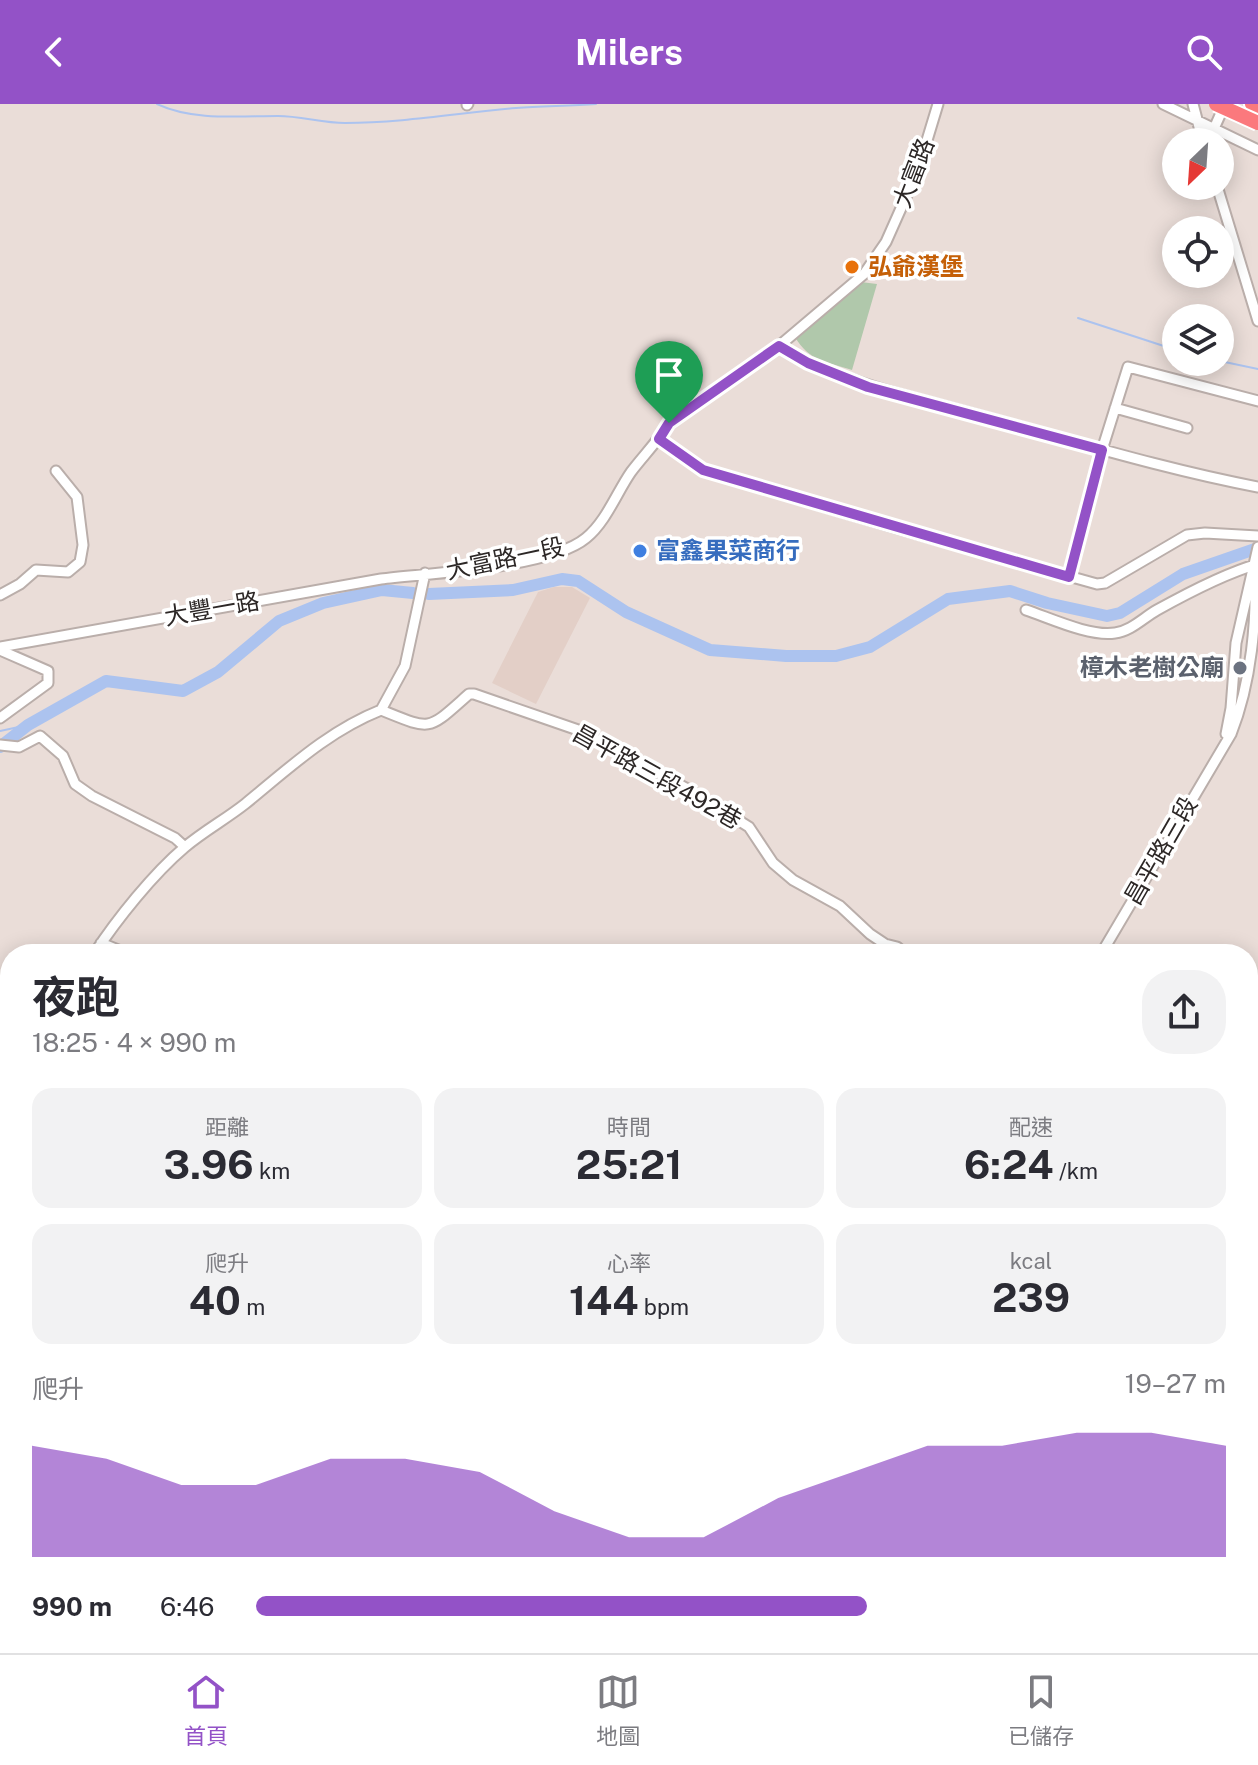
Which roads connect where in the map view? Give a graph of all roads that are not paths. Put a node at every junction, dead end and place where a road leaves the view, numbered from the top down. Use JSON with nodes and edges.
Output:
{"nodes":[{"id":1,"x":938,"y":104,"type":"edge"},
{"id":2,"x":1163,"y":104,"type":"edge"},
{"id":3,"x":1193,"y":104,"type":"edge"},
{"id":4,"x":1216,"y":104,"type":"edge"},
{"id":5,"x":1225,"y":104,"type":"edge"},
{"id":6,"x":1252,"y":104,"type":"edge"},
{"id":7,"x":1258,"y":107,"type":"edge"},
{"id":8,"x":1196,"y":120,"type":"junction"},
{"id":9,"x":1258,"y":123,"type":"edge"},
{"id":10,"x":1199,"y":128,"type":"edge"},
{"id":11,"x":1212,"y":128,"type":"edge"},
{"id":12,"x":1214,"y":128,"type":"edge"},
{"id":13,"x":1234,"y":139,"type":"edge"},
{"id":14,"x":1258,"y":150,"type":"edge"},
{"id":15,"x":1221,"y":200,"type":"edge"},
{"id":16,"x":886,"y":242,"type":"joint"},
{"id":17,"x":1258,"y":321,"type":"edge"},
{"id":18,"x":779,"y":346,"type":"junction"},
{"id":19,"x":1258,"y":401,"type":"edge"},
{"id":20,"x":1115,"y":408,"type":"junction"},
{"id":21,"x":1187,"y":428,"type":"dead end"},
{"id":22,"x":659,"y":439,"type":"junction"},
{"id":23,"x":1102,"y":450,"type":"junction"},
{"id":24,"x":56,"y":471,"type":"dead end"},
{"id":25,"x":1258,"y":487,"type":"edge"},
{"id":26,"x":1258,"y":536,"type":"edge"},
{"id":27,"x":1258,"y":547,"type":"edge"},
{"id":28,"x":1256,"y":564,"type":"edge"},
{"id":29,"x":425,"y":573,"type":"junction"},
{"id":30,"x":1069,"y":577,"type":"junction"},
{"id":31,"x":0,"y":595,"type":"edge"},
{"id":32,"x":1026,"y":610,"type":"dead end"},
{"id":33,"x":0,"y":649,"type":"edge"},
{"id":34,"x":381,"y":710,"type":"junction"},
{"id":35,"x":0,"y":718,"type":"edge"},
{"id":36,"x":0,"y":745,"type":"edge"},
{"id":37,"x":1221,"y":748,"type":"junction"},
{"id":38,"x":185,"y":847,"type":"junction"},
{"id":39,"x":101,"y":943,"type":"edge"},
{"id":40,"x":885,"y":944,"type":"edge"},
{"id":41,"x":1107,"y":944,"type":"edge"}],
"edges":[{"from":1,"to":16,"type":"street","name":"大富路"},
{"from":2,"to":8,"type":"street"},
{"from":3,"to":8,"type":"street"},
{"from":4,"to":9,"type":"highway","bridge":true},
{"from":5,"to":12,"type":"street"},
{"from":6,"to":7,"type":"highway"},
{"from":8,"to":10,"type":"street"},
{"from":8,"to":11,"type":"street"},
{"from":13,"to":14,"type":"street"},
{"from":15,"to":17,"type":"street"},
{"from":16,"to":18,"type":"street","name":"大富路一段"},
{"from":18,"to":22,"type":"street","name":"大富路一段"},
{"from":18,"to":23,"type":"street"},
{"from":19,"to":20,"type":"street"},
{"from":20,"to":21,"type":"street"},
{"from":20,"to":23,"type":"street"},
{"from":22,"to":29,"type":"street","name":"大富路一段"},
{"from":22,"to":30,"type":"street"},
{"from":23,"to":25,"type":"street"},
{"from":23,"to":30,"type":"street"},
{"from":24,"to":31,"type":"street"},
{"from":26,"to":30,"type":"street"},
{"from":27,"to":28,"type":"street","name":"昌平路三段"},
{"from":28,"to":32,"type":"street"},
{"from":28,"to":37,"type":"street","name":"昌平路三段"},
{"from":28,"to":37,"type":"street","name":"昌平路三段"},
{"from":29,"to":33,"type":"street","name":"大豐一路"},
{"from":29,"to":34,"type":"street","name":"大富路一段"},
{"from":33,"to":35,"type":"street"},
{"from":34,"to":38,"type":"street"},
{"from":34,"to":40,"type":"street","name":"昌平路三段492巷"},
{"from":36,"to":38,"type":"street"},
{"from":37,"to":41,"type":"street","name":"昌平路三段"},
{"from":38,"to":39,"type":"street"}]}
